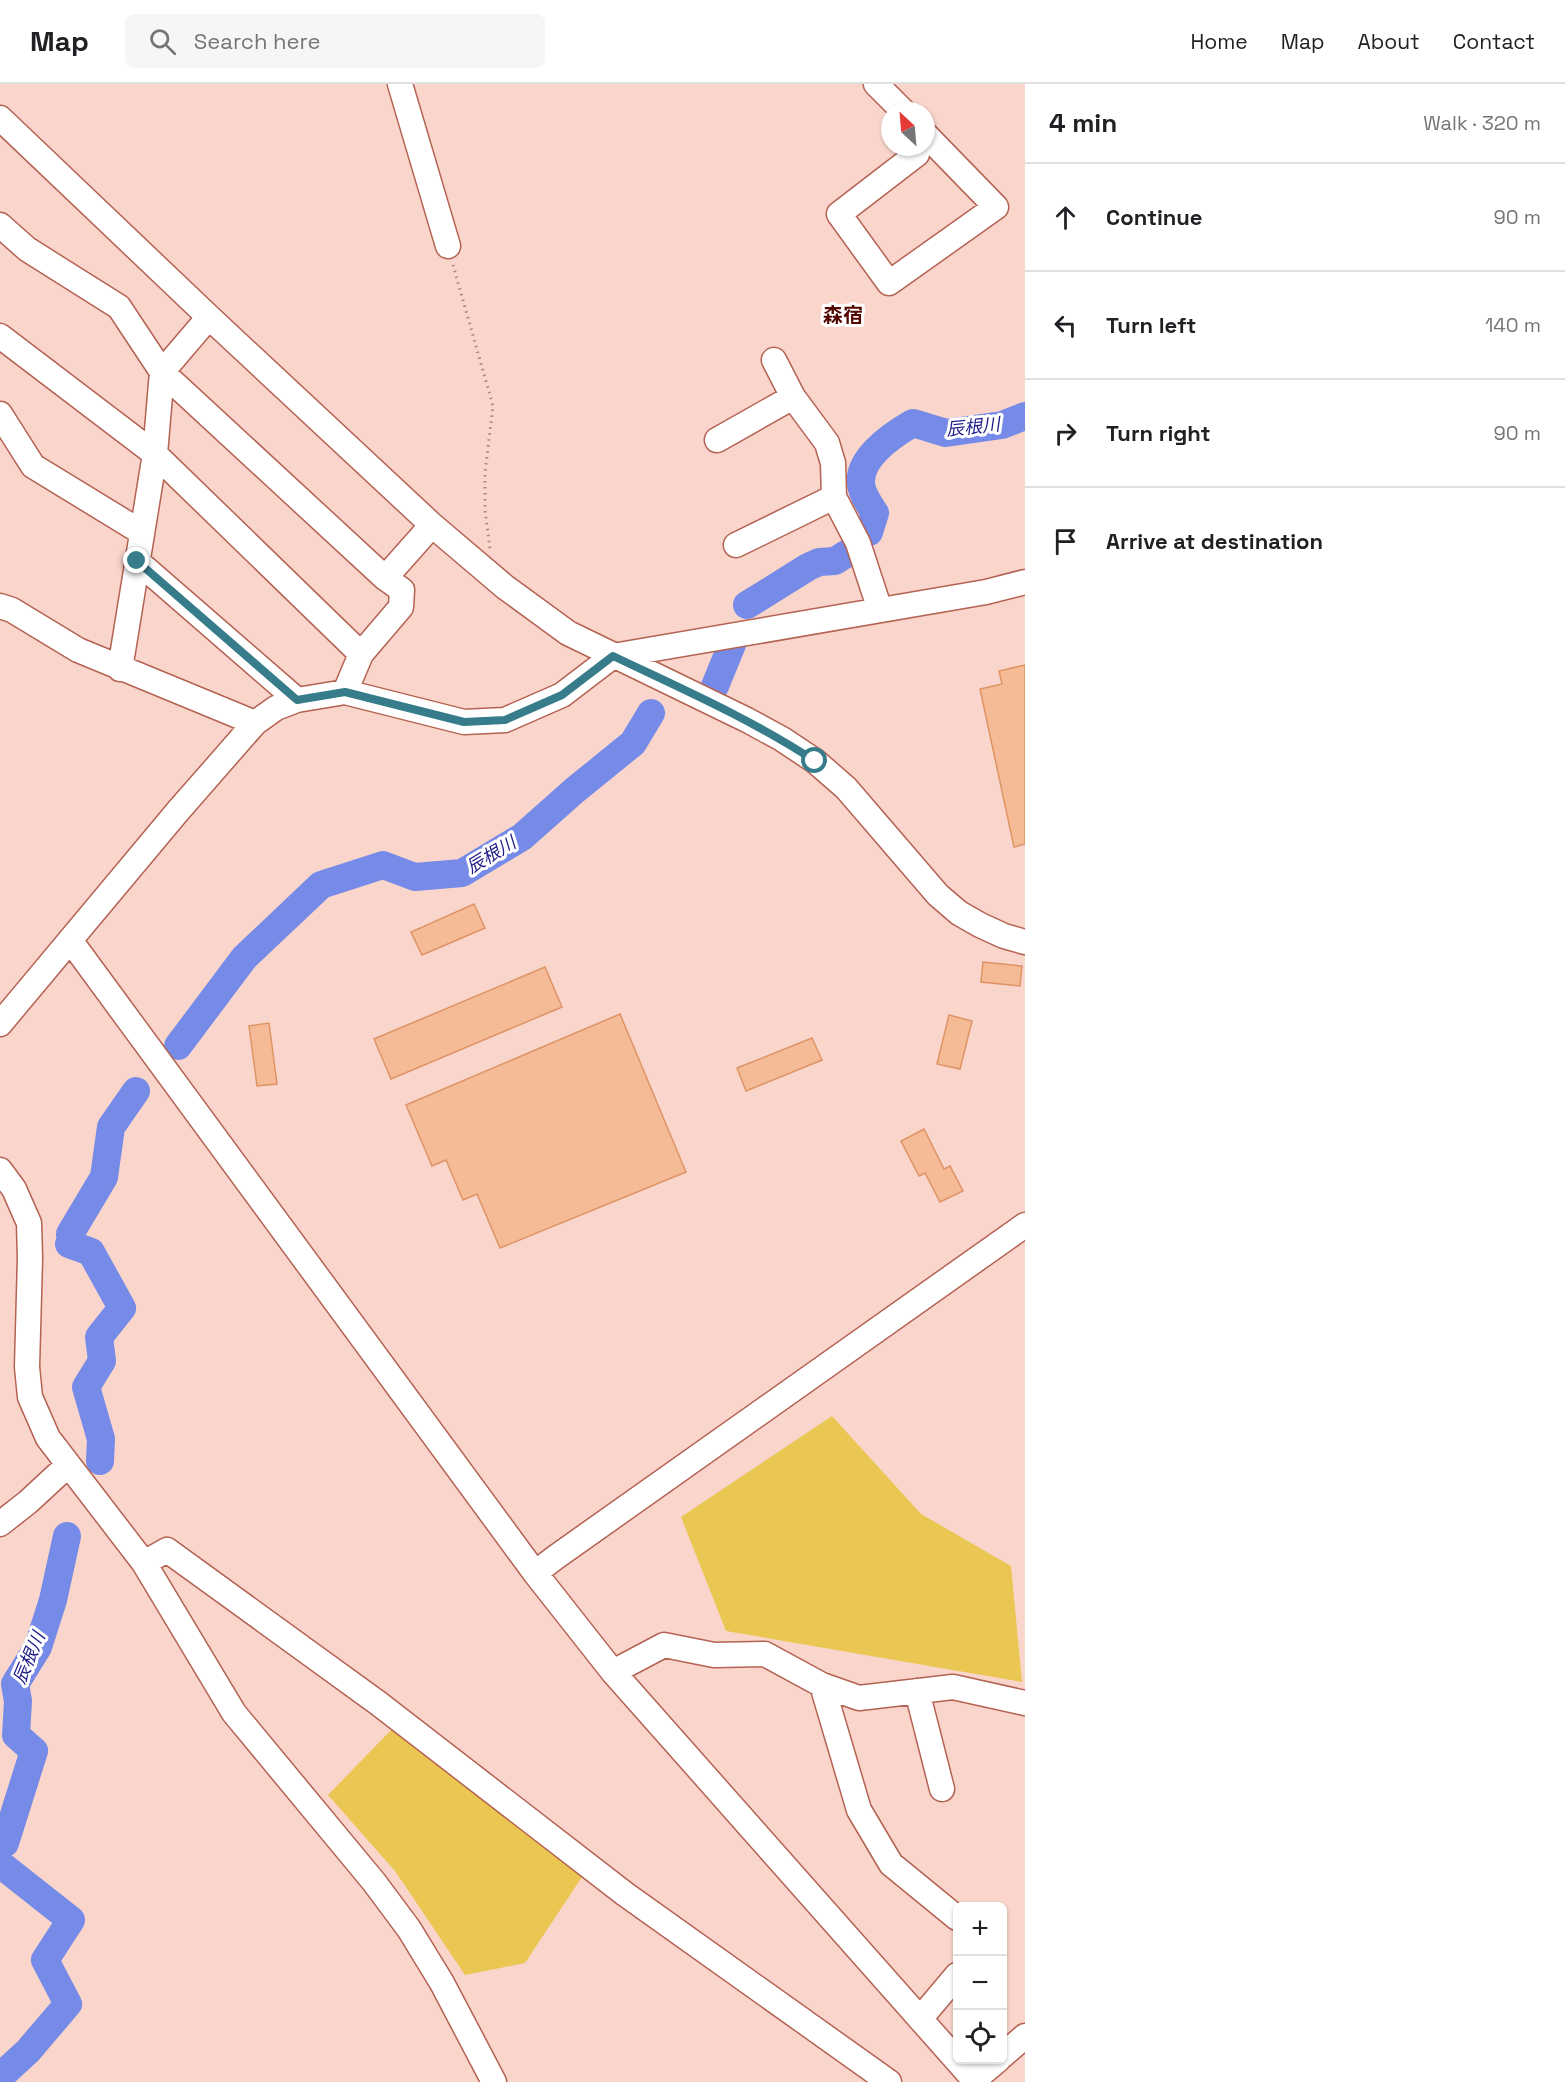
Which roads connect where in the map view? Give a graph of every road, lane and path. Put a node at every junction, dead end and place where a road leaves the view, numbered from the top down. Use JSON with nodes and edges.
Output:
{"nodes":[{"id":1,"x":400,"y":84,"type":"edge"},
{"id":2,"x":876,"y":84,"type":"edge"},
{"id":3,"x":893,"y":102,"type":"edge"},
{"id":4,"x":0,"y":118,"type":"edge"},
{"id":5,"x":935,"y":144,"type":"edge"},
{"id":6,"x":914,"y":156,"type":"edge"},
{"id":7,"x":0,"y":225,"type":"edge"},
{"id":8,"x":448,"y":246,"type":"joint"},
{"id":9,"x":209,"y":317,"type":"junction"},
{"id":10,"x":0,"y":336,"type":"edge"},
{"id":11,"x":774,"y":360,"type":"dead end"},
{"id":12,"x":162,"y":372,"type":"junction"},
{"id":13,"x":793,"y":398,"type":"junction"},
{"id":14,"x":0,"y":415,"type":"edge"},
{"id":15,"x":717,"y":440,"type":"dead end"},
{"id":16,"x":155,"y":454,"type":"junction"},
{"id":17,"x":834,"y":497,"type":"junction"},
{"id":18,"x":432,"y":525,"type":"junction"},
{"id":19,"x":141,"y":532,"type":"junction"},
{"id":20,"x":736,"y":545,"type":"dead end"},
{"id":21,"x":137,"y":561,"type":"junction"},
{"id":22,"x":487,"y":572,"type":"junction"},
{"id":23,"x":385,"y":578,"type":"junction"},
{"id":24,"x":1025,"y":582,"type":"edge"},
{"id":25,"x":0,"y":606,"type":"edge"},
{"id":26,"x":880,"y":610,"type":"junction"},
{"id":27,"x":361,"y":654,"type":"junction"},
{"id":28,"x":613,"y":656,"type":"junction"},
{"id":29,"x":120,"y":669,"type":"junction"},
{"id":30,"x":345,"y":692,"type":"junction"},
{"id":31,"x":297,"y":700,"type":"junction"},
{"id":32,"x":255,"y":723,"type":"junction"},
{"id":33,"x":70,"y":940,"type":"junction"},
{"id":34,"x":1025,"y":942,"type":"edge"},
{"id":35,"x":0,"y":1024,"type":"edge"},
{"id":36,"x":0,"y":1170,"type":"edge"},
{"id":37,"x":1025,"y":1225,"type":"edge"},
{"id":38,"x":68,"y":1466,"type":"junction"},
{"id":39,"x":0,"y":1524,"type":"edge"},
{"id":40,"x":144,"y":1563,"type":"junction"},
{"id":41,"x":535,"y":1574,"type":"junction"},
{"id":42,"x":614,"y":1672,"type":"junction"},
{"id":43,"x":822,"y":1684,"type":"junction"},
{"id":44,"x":917,"y":1691,"type":"junction"},
{"id":45,"x":1025,"y":1703,"type":"edge"},
{"id":46,"x":942,"y":1789,"type":"dead end"},
{"id":47,"x":953,"y":1915,"type":"edge"},
{"id":48,"x":953,"y":1980,"type":"edge"},
{"id":49,"x":920,"y":2019,"type":"junction"},
{"id":50,"x":1025,"y":2036,"type":"edge"},
{"id":51,"x":1007,"y":2051,"type":"edge"},
{"id":52,"x":994,"y":2064,"type":"edge"},
{"id":53,"x":975,"y":2081,"type":"edge"},
{"id":54,"x":494,"y":2082,"type":"edge"},
{"id":55,"x":889,"y":2082,"type":"edge"}],
"edges":[{"from":1,"to":8,"type":"street"},
{"from":2,"to":3,"type":"street"},
{"from":4,"to":9,"type":"street"},
{"from":5,"to":6,"type":"street"},
{"from":7,"to":12,"type":"street"},
{"from":8,"to":22,"type":"path"},
{"from":9,"to":12,"type":"street"},
{"from":9,"to":18,"type":"street"},
{"from":10,"to":16,"type":"street"},
{"from":11,"to":13,"type":"street"},
{"from":12,"to":16,"type":"street"},
{"from":12,"to":23,"type":"street"},
{"from":13,"to":15,"type":"street"},
{"from":13,"to":17,"type":"street"},
{"from":14,"to":19,"type":"street"},
{"from":16,"to":19,"type":"street"},
{"from":16,"to":27,"type":"street"},
{"from":17,"to":20,"type":"street"},
{"from":17,"to":26,"type":"street"},
{"from":18,"to":22,"type":"street"},
{"from":18,"to":23,"type":"street"},
{"from":19,"to":21,"type":"street"},
{"from":21,"to":29,"type":"street"},
{"from":21,"to":31,"type":"street"},
{"from":22,"to":28,"type":"street"},
{"from":23,"to":27,"type":"street"},
{"from":24,"to":26,"type":"street"},
{"from":25,"to":29,"type":"street"},
{"from":26,"to":28,"type":"street"},
{"from":27,"to":30,"type":"street"},
{"from":28,"to":30,"type":"street"},
{"from":28,"to":34,"type":"street"},
{"from":29,"to":32,"type":"street"},
{"from":30,"to":31,"type":"street"},
{"from":31,"to":32,"type":"street"},
{"from":32,"to":33,"type":"street"},
{"from":33,"to":35,"type":"street"},
{"from":33,"to":41,"type":"street"},
{"from":36,"to":38,"type":"street"},
{"from":37,"to":41,"type":"street"},
{"from":38,"to":39,"type":"street"},
{"from":38,"to":40,"type":"street"},
{"from":40,"to":54,"type":"street"},
{"from":40,"to":55,"type":"street"},
{"from":41,"to":42,"type":"street"},
{"from":42,"to":43,"type":"street"},
{"from":42,"to":49,"type":"street"},
{"from":43,"to":44,"type":"street"},
{"from":43,"to":47,"type":"street"},
{"from":44,"to":45,"type":"street"},
{"from":44,"to":46,"type":"street"},
{"from":48,"to":49,"type":"street"},
{"from":49,"to":53,"type":"street"},
{"from":50,"to":51,"type":"street"},
{"from":52,"to":53,"type":"street"}]}
